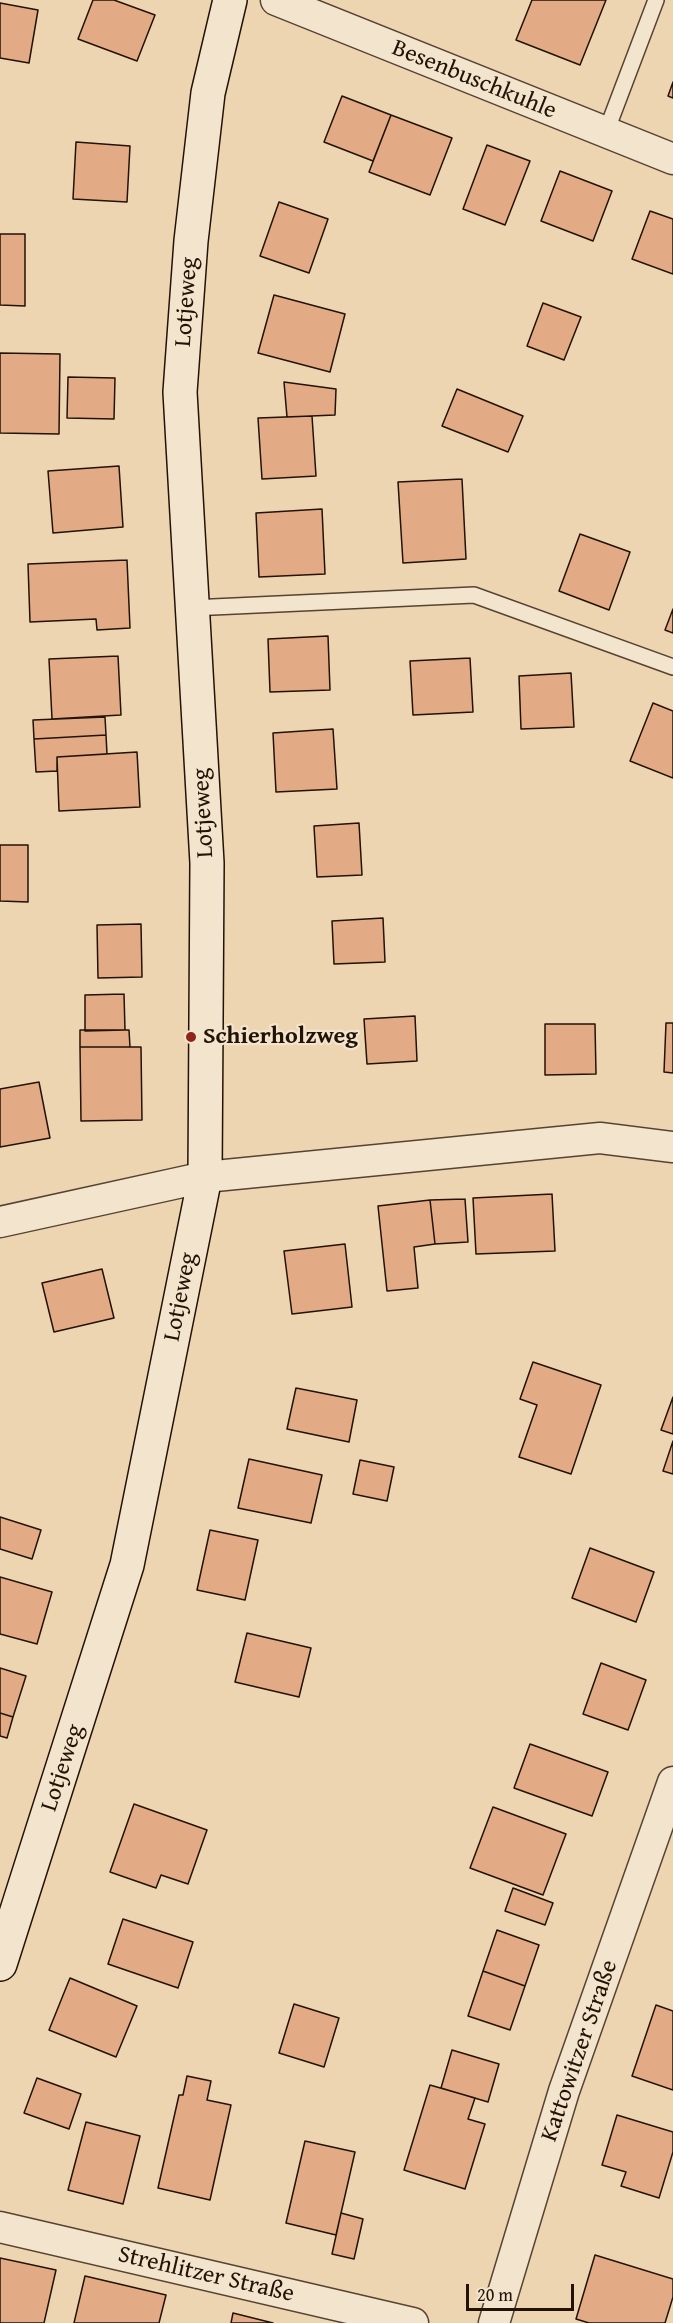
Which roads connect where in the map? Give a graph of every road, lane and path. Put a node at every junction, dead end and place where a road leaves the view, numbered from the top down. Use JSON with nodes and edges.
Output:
{"nodes":[{"id":1,"x":230,"y":0,"type":"edge"},
{"id":2,"x":276,"y":0,"type":"edge"},
{"id":3,"x":656,"y":0,"type":"edge"},
{"id":4,"x":606,"y":132,"type":"junction"},
{"id":5,"x":673,"y":159,"type":"edge"},
{"id":6,"x":190,"y":608,"type":"junction"},
{"id":7,"x":673,"y":667,"type":"edge"},
{"id":8,"x":673,"y":1147,"type":"edge"},
{"id":9,"x":205,"y":1176,"type":"junction"},
{"id":10,"x":0,"y":1222,"type":"edge"},
{"id":11,"x":673,"y":1782,"type":"edge"},
{"id":12,"x":3,"y":1945,"type":"edge"},
{"id":13,"x":0,"y":2227,"type":"edge"},
{"id":14,"x":413,"y":2323,"type":"edge"},
{"id":15,"x":494,"y":2323,"type":"edge"}],
"edges":[{"from":1,"to":6,"type":"street","name":"Lotjeweg"},
{"from":2,"to":4,"type":"street","name":"Besenbuschkuhle"},
{"from":3,"to":4,"type":"lane"},
{"from":4,"to":5,"type":"street","name":"Besenbuschkuhle"},
{"from":6,"to":7,"type":"lane"},
{"from":6,"to":9,"type":"street","name":"Lotjeweg"},
{"from":8,"to":9,"type":"street"},
{"from":9,"to":10,"type":"street"},
{"from":9,"to":12,"type":"street","name":"Lotjeweg"},
{"from":11,"to":15,"type":"street","name":"Kattowitzer Straße"},
{"from":13,"to":14,"type":"street","name":"Strehlitzer Straße"}]}
